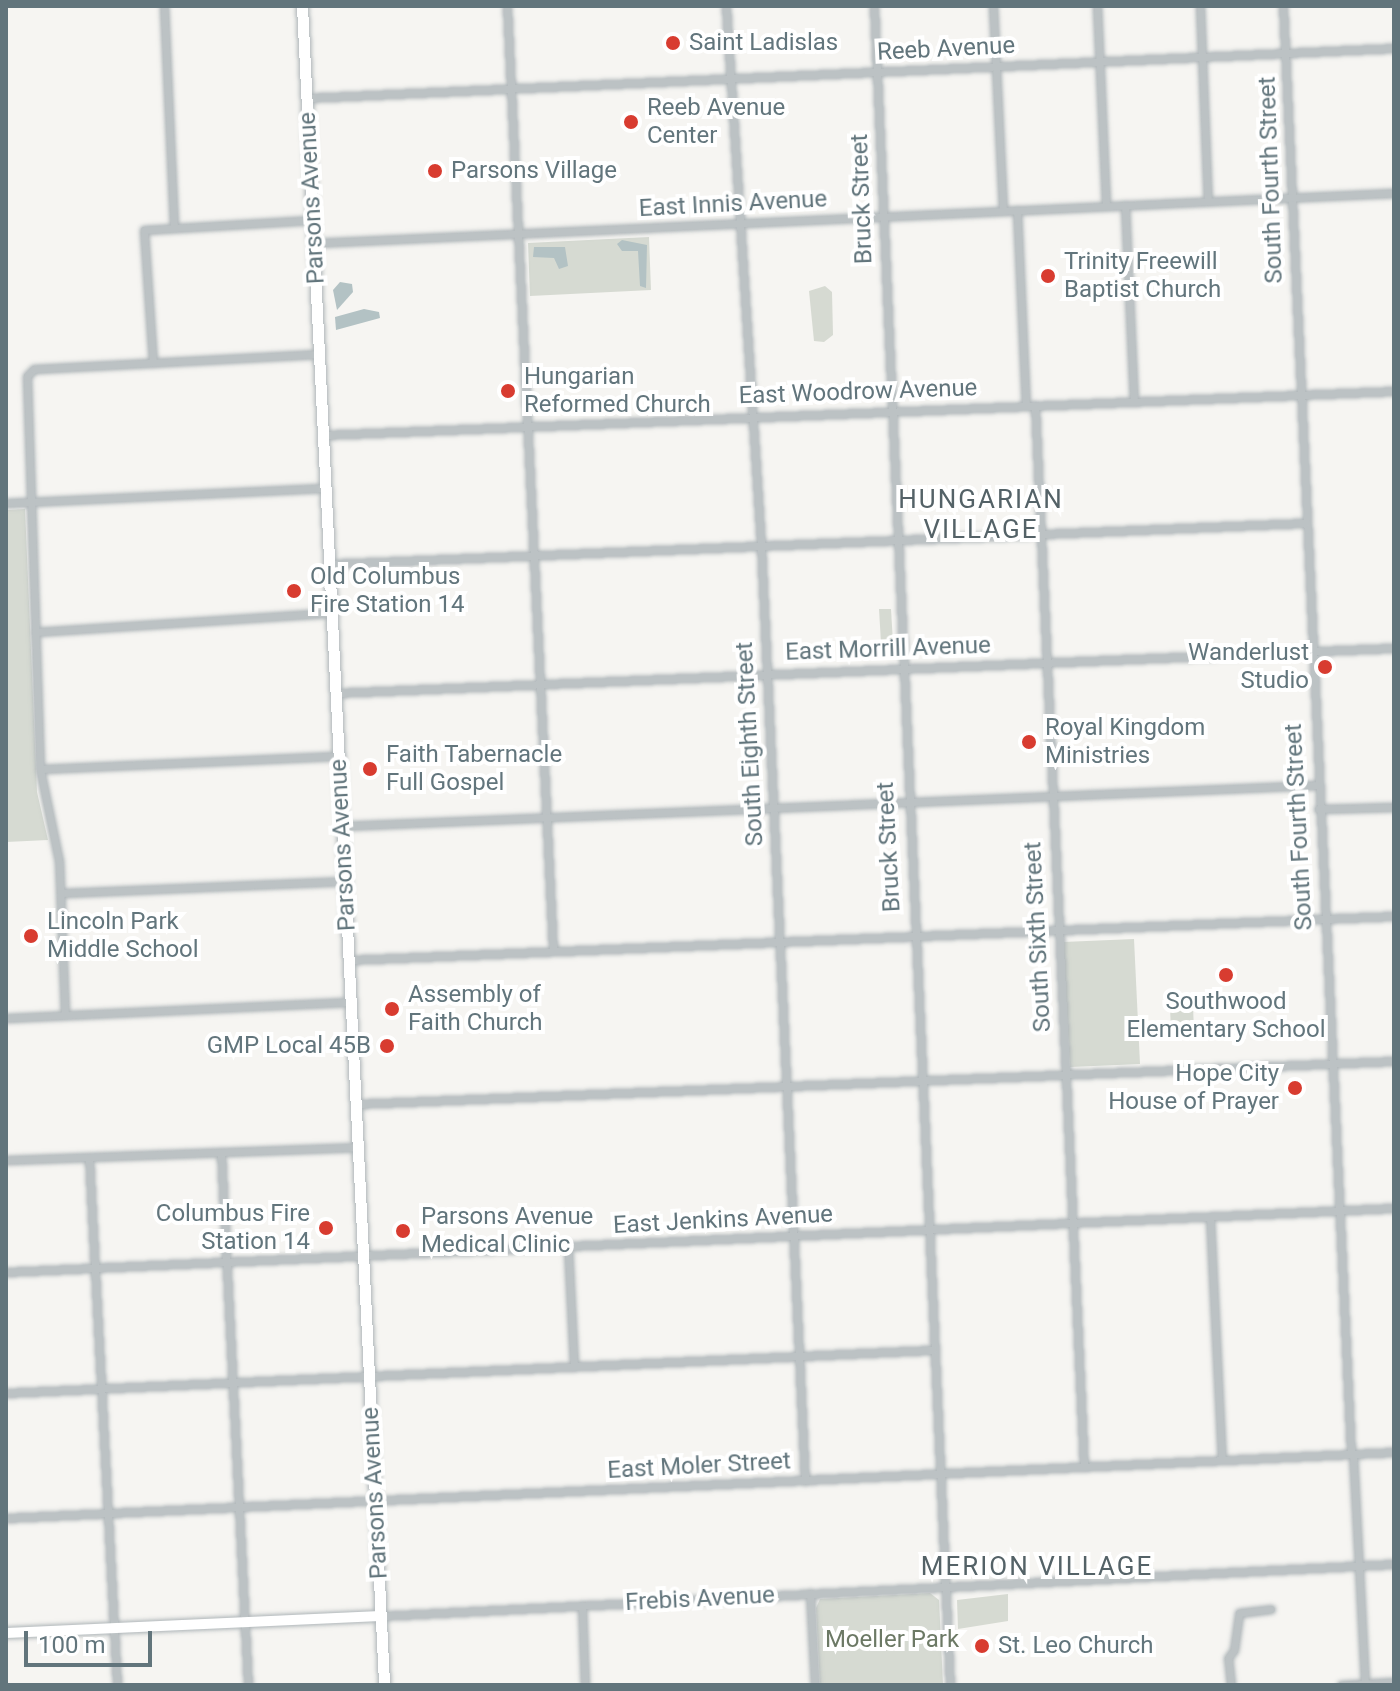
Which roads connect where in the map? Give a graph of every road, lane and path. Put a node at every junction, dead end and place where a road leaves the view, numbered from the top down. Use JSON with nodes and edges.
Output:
{"nodes":[{"id":1,"x":164,"y":6,"type":"edge"},
{"id":2,"x":302,"y":6,"type":"edge"},
{"id":3,"x":507,"y":6,"type":"edge"},
{"id":4,"x":726,"y":6,"type":"edge"},
{"id":5,"x":874,"y":6,"type":"edge"},
{"id":6,"x":993,"y":6,"type":"edge"},
{"id":7,"x":1097,"y":6,"type":"edge"},
{"id":8,"x":1200,"y":6,"type":"edge"},
{"id":9,"x":1283,"y":6,"type":"edge"},
{"id":10,"x":1394,"y":48,"type":"edge"},
{"id":11,"x":1285,"y":53,"type":"junction"},
{"id":12,"x":1202,"y":57,"type":"junction"},
{"id":13,"x":1100,"y":62,"type":"junction"},
{"id":14,"x":996,"y":66,"type":"junction"},
{"id":15,"x":877,"y":72,"type":"junction"},
{"id":16,"x":731,"y":79,"type":"junction"},
{"id":17,"x":511,"y":89,"type":"junction"},
{"id":18,"x":307,"y":98,"type":"junction"},
{"id":19,"x":1394,"y":193,"type":"edge"},
{"id":20,"x":1292,"y":198,"type":"junction"},
{"id":21,"x":1205,"y":202,"type":"junction"},
{"id":22,"x":1125,"y":205,"type":"junction"},
{"id":23,"x":1106,"y":206,"type":"junction"},
{"id":24,"x":1017,"y":210,"type":"junction"},
{"id":25,"x":1003,"y":211,"type":"junction"},
{"id":26,"x":883,"y":217,"type":"junction"},
{"id":27,"x":313,"y":220,"type":"junction"},
{"id":28,"x":741,"y":223,"type":"junction"},
{"id":29,"x":174,"y":228,"type":"junction"},
{"id":30,"x":518,"y":234,"type":"junction"},
{"id":31,"x":314,"y":243,"type":"junction"},
{"id":32,"x":320,"y":354,"type":"junction"},
{"id":33,"x":153,"y":363,"type":"junction"},
{"id":34,"x":1394,"y":391,"type":"edge"},
{"id":35,"x":1300,"y":395,"type":"junction"},
{"id":36,"x":1134,"y":401,"type":"junction"},
{"id":37,"x":1031,"y":405,"type":"junction"},
{"id":38,"x":891,"y":410,"type":"junction"},
{"id":39,"x":753,"y":416,"type":"junction"},
{"id":40,"x":528,"y":425,"type":"junction"},
{"id":41,"x":324,"y":435,"type":"junction"},
{"id":42,"x":326,"y":488,"type":"junction"},
{"id":43,"x":30,"y":502,"type":"junction"},
{"id":44,"x":6,"y":503,"type":"edge"},
{"id":45,"x":1306,"y":523,"type":"junction"},
{"id":46,"x":1040,"y":534,"type":"junction"},
{"id":47,"x":897,"y":540,"type":"junction"},
{"id":48,"x":761,"y":545,"type":"junction"},
{"id":49,"x":534,"y":555,"type":"junction"},
{"id":50,"x":330,"y":564,"type":"junction"},
{"id":51,"x":332,"y":613,"type":"junction"},
{"id":52,"x":35,"y":632,"type":"junction"},
{"id":53,"x":1394,"y":648,"type":"edge"},
{"id":54,"x":1311,"y":652,"type":"junction"},
{"id":55,"x":1046,"y":662,"type":"junction"},
{"id":56,"x":902,"y":668,"type":"junction"},
{"id":57,"x":767,"y":674,"type":"junction"},
{"id":58,"x":540,"y":684,"type":"junction"},
{"id":59,"x":336,"y":693,"type":"junction"},
{"id":60,"x":339,"y":756,"type":"junction"},
{"id":61,"x":40,"y":769,"type":"junction"},
{"id":62,"x":1317,"y":785,"type":"junction"},
{"id":63,"x":1052,"y":797,"type":"junction"},
{"id":64,"x":907,"y":802,"type":"junction"},
{"id":65,"x":1394,"y":807,"type":"edge"},
{"id":66,"x":773,"y":808,"type":"junction"},
{"id":67,"x":1318,"y":809,"type":"junction"},
{"id":68,"x":547,"y":817,"type":"junction"},
{"id":69,"x":342,"y":826,"type":"junction"},
{"id":70,"x":345,"y":881,"type":"junction"},
{"id":71,"x":61,"y":893,"type":"junction"},
{"id":72,"x":1394,"y":916,"type":"edge"},
{"id":73,"x":1324,"y":919,"type":"junction"},
{"id":74,"x":1057,"y":931,"type":"junction"},
{"id":75,"x":914,"y":937,"type":"junction"},
{"id":76,"x":780,"y":942,"type":"junction"},
{"id":77,"x":549,"y":951,"type":"junction"},
{"id":78,"x":349,"y":960,"type":"junction"},
{"id":79,"x":350,"y":1002,"type":"junction"},
{"id":80,"x":65,"y":1015,"type":"junction"},
{"id":81,"x":6,"y":1018,"type":"edge"},
{"id":82,"x":1394,"y":1061,"type":"edge"},
{"id":83,"x":1330,"y":1063,"type":"junction"},
{"id":84,"x":1065,"y":1075,"type":"junction"},
{"id":85,"x":920,"y":1081,"type":"junction"},
{"id":86,"x":786,"y":1086,"type":"junction"},
{"id":87,"x":356,"y":1104,"type":"junction"},
{"id":88,"x":358,"y":1147,"type":"junction"},
{"id":89,"x":221,"y":1152,"type":"junction"},
{"id":90,"x":89,"y":1157,"type":"junction"},
{"id":91,"x":6,"y":1160,"type":"edge"},
{"id":92,"x":1394,"y":1208,"type":"edge"},
{"id":93,"x":1338,"y":1210,"type":"junction"},
{"id":94,"x":1210,"y":1217,"type":"junction"},
{"id":95,"x":1072,"y":1223,"type":"junction"},
{"id":96,"x":928,"y":1230,"type":"junction"},
{"id":97,"x":794,"y":1236,"type":"junction"},
{"id":98,"x":568,"y":1247,"type":"junction"},
{"id":99,"x":363,"y":1257,"type":"junction"},
{"id":100,"x":225,"y":1262,"type":"junction"},
{"id":101,"x":94,"y":1268,"type":"junction"},
{"id":102,"x":6,"y":1272,"type":"edge"},
{"id":103,"x":933,"y":1350,"type":"junction"},
{"id":104,"x":800,"y":1357,"type":"junction"},
{"id":105,"x":574,"y":1367,"type":"junction"},
{"id":106,"x":369,"y":1378,"type":"junction"},
{"id":107,"x":232,"y":1383,"type":"junction"},
{"id":108,"x":100,"y":1389,"type":"junction"},
{"id":109,"x":6,"y":1393,"type":"edge"},
{"id":110,"x":1394,"y":1452,"type":"edge"},
{"id":111,"x":1352,"y":1454,"type":"junction"},
{"id":112,"x":1222,"y":1460,"type":"junction"},
{"id":113,"x":1084,"y":1467,"type":"junction"},
{"id":114,"x":939,"y":1474,"type":"junction"},
{"id":115,"x":805,"y":1481,"type":"junction"},
{"id":116,"x":375,"y":1502,"type":"junction"},
{"id":117,"x":237,"y":1508,"type":"junction"},
{"id":118,"x":108,"y":1513,"type":"junction"},
{"id":119,"x":6,"y":1518,"type":"edge"},
{"id":120,"x":1394,"y":1564,"type":"edge"},
{"id":121,"x":1359,"y":1566,"type":"junction"},
{"id":122,"x":945,"y":1586,"type":"junction"},
{"id":123,"x":810,"y":1593,"type":"junction"},
{"id":124,"x":582,"y":1605,"type":"junction"},
{"id":125,"x":1271,"y":1609,"type":"dead end"},
{"id":126,"x":381,"y":1616,"type":"junction"},
{"id":127,"x":244,"y":1623,"type":"junction"},
{"id":128,"x":113,"y":1629,"type":"junction"},
{"id":129,"x":6,"y":1633,"type":"edge"},
{"id":130,"x":1394,"y":1682,"type":"edge"},
{"id":131,"x":1365,"y":1684,"type":"edge"},
{"id":132,"x":117,"y":1685,"type":"edge"},
{"id":133,"x":248,"y":1685,"type":"edge"},
{"id":134,"x":384,"y":1685,"type":"edge"},
{"id":135,"x":585,"y":1685,"type":"edge"},
{"id":136,"x":815,"y":1685,"type":"edge"},
{"id":137,"x":950,"y":1685,"type":"edge"},
{"id":138,"x":1231,"y":1685,"type":"edge"},
{"id":139,"x":1341,"y":1685,"type":"edge"}],
"edges":[{"from":1,"to":29,"type":"street"},
{"from":2,"to":18,"type":"main road","name":"Parsons Avenue"},
{"from":3,"to":17,"type":"street"},
{"from":4,"to":16,"type":"street","name":"South Eighth Street"},
{"from":5,"to":15,"type":"street","name":"Bruck Street"},
{"from":6,"to":14,"type":"street"},
{"from":7,"to":13,"type":"street"},
{"from":8,"to":12,"type":"street"},
{"from":9,"to":11,"type":"street","name":"South Fourth Street"},
{"from":10,"to":11,"type":"street","name":"Reeb Avenue"},
{"from":11,"to":12,"type":"street","name":"Reeb Avenue"},
{"from":11,"to":20,"type":"street","name":"South Fourth Street"},
{"from":12,"to":13,"type":"street","name":"Reeb Avenue"},
{"from":12,"to":21,"type":"street"},
{"from":13,"to":14,"type":"street","name":"Reeb Avenue"},
{"from":13,"to":23,"type":"street"},
{"from":14,"to":15,"type":"street","name":"Reeb Avenue"},
{"from":14,"to":25,"type":"street"},
{"from":15,"to":16,"type":"street","name":"Reeb Avenue"},
{"from":15,"to":26,"type":"street","name":"Bruck Street"},
{"from":16,"to":17,"type":"street","name":"Reeb Avenue"},
{"from":16,"to":28,"type":"street","name":"South Eighth Street"},
{"from":17,"to":18,"type":"street","name":"Reeb Avenue"},
{"from":17,"to":30,"type":"street"},
{"from":18,"to":27,"type":"main road","name":"Parsons Avenue"},
{"from":19,"to":20,"type":"street","name":"East Innis Avenue"},
{"from":20,"to":21,"type":"street","name":"East Innis Avenue"},
{"from":20,"to":35,"type":"street","name":"South Fourth Street"},
{"from":21,"to":22,"type":"street","name":"East Innis Avenue"},
{"from":22,"to":23,"type":"street","name":"East Innis Avenue"},
{"from":22,"to":36,"type":"street"},
{"from":23,"to":24,"type":"street","name":"East Innis Avenue"},
{"from":24,"to":25,"type":"street","name":"East Innis Avenue"},
{"from":24,"to":37,"type":"street","name":"South Sixth Street"},
{"from":25,"to":26,"type":"street","name":"East Innis Avenue"},
{"from":26,"to":28,"type":"street","name":"East Innis Avenue"},
{"from":26,"to":38,"type":"street","name":"Bruck Street"},
{"from":27,"to":29,"type":"street"},
{"from":27,"to":31,"type":"main road","name":"Parsons Avenue"},
{"from":28,"to":30,"type":"street","name":"East Innis Avenue"},
{"from":28,"to":39,"type":"street","name":"South Eighth Street"},
{"from":29,"to":33,"type":"street"},
{"from":30,"to":31,"type":"street","name":"East Innis Avenue"},
{"from":30,"to":40,"type":"street"},
{"from":31,"to":32,"type":"main road","name":"Parsons Avenue"},
{"from":32,"to":33,"type":"street"},
{"from":32,"to":41,"type":"main road","name":"Parsons Avenue"},
{"from":33,"to":43,"type":"street"},
{"from":34,"to":35,"type":"street","name":"East Woodrow Avenue"},
{"from":35,"to":36,"type":"street","name":"East Woodrow Avenue"},
{"from":35,"to":45,"type":"street","name":"South Fourth Street"},
{"from":36,"to":37,"type":"street","name":"East Woodrow Avenue"},
{"from":37,"to":38,"type":"street","name":"East Woodrow Avenue"},
{"from":37,"to":46,"type":"street","name":"South Sixth Street"},
{"from":38,"to":39,"type":"street","name":"East Woodrow Avenue"},
{"from":38,"to":47,"type":"street","name":"Bruck Street"},
{"from":39,"to":40,"type":"street","name":"East Woodrow Avenue"},
{"from":39,"to":48,"type":"street","name":"South Eighth Street"},
{"from":40,"to":41,"type":"street","name":"East Woodrow Avenue"},
{"from":40,"to":49,"type":"street"},
{"from":41,"to":42,"type":"main road","name":"Parsons Avenue"},
{"from":42,"to":43,"type":"street"},
{"from":42,"to":50,"type":"main road","name":"Parsons Avenue"},
{"from":43,"to":44,"type":"street"},
{"from":43,"to":52,"type":"street"},
{"from":45,"to":46,"type":"street"},
{"from":45,"to":54,"type":"street","name":"South Fourth Street"},
{"from":46,"to":47,"type":"street"},
{"from":46,"to":55,"type":"street","name":"South Sixth Street"},
{"from":47,"to":48,"type":"street"},
{"from":47,"to":56,"type":"street","name":"Bruck Street"},
{"from":48,"to":49,"type":"street"},
{"from":48,"to":57,"type":"street","name":"South Eighth Street"},
{"from":49,"to":50,"type":"street"},
{"from":49,"to":58,"type":"street"},
{"from":50,"to":51,"type":"main road","name":"Parsons Avenue"},
{"from":51,"to":52,"type":"street"},
{"from":51,"to":59,"type":"main road","name":"Parsons Avenue"},
{"from":52,"to":61,"type":"street"},
{"from":53,"to":54,"type":"street","name":"East Morrill Avenue"},
{"from":54,"to":55,"type":"street","name":"East Morrill Avenue"},
{"from":54,"to":62,"type":"street","name":"South Fourth Street"},
{"from":55,"to":56,"type":"street","name":"East Morrill Avenue"},
{"from":55,"to":63,"type":"street","name":"South Sixth Street"},
{"from":56,"to":57,"type":"street","name":"East Morrill Avenue"},
{"from":56,"to":64,"type":"street","name":"Bruck Street"},
{"from":57,"to":58,"type":"street","name":"East Morrill Avenue"},
{"from":57,"to":66,"type":"street","name":"South Eighth Street"},
{"from":58,"to":59,"type":"street","name":"East Morrill Avenue"},
{"from":58,"to":68,"type":"street"},
{"from":59,"to":60,"type":"main road","name":"Parsons Avenue"},
{"from":60,"to":61,"type":"street"},
{"from":60,"to":69,"type":"main road","name":"Parsons Avenue"},
{"from":61,"to":71,"type":"street"},
{"from":62,"to":63,"type":"street"},
{"from":62,"to":67,"type":"street","name":"South Fourth Street"},
{"from":63,"to":64,"type":"street"},
{"from":63,"to":74,"type":"street","name":"South Sixth Street"},
{"from":64,"to":66,"type":"street"},
{"from":64,"to":75,"type":"street","name":"Bruck Street"},
{"from":65,"to":67,"type":"street"},
{"from":66,"to":68,"type":"street"},
{"from":66,"to":76,"type":"street","name":"South Eighth Street"},
{"from":67,"to":73,"type":"street","name":"South Fourth Street"},
{"from":68,"to":69,"type":"street"},
{"from":68,"to":77,"type":"street"},
{"from":69,"to":70,"type":"main road","name":"Parsons Avenue"},
{"from":70,"to":71,"type":"street"},
{"from":70,"to":78,"type":"main road","name":"Parsons Avenue"},
{"from":71,"to":80,"type":"street"},
{"from":72,"to":73,"type":"street"},
{"from":73,"to":74,"type":"street"},
{"from":73,"to":83,"type":"street","name":"South Fourth Street"},
{"from":74,"to":75,"type":"street"},
{"from":74,"to":84,"type":"street","name":"South Sixth Street"},
{"from":75,"to":76,"type":"street"},
{"from":75,"to":85,"type":"street","name":"Bruck Street"},
{"from":76,"to":77,"type":"street"},
{"from":76,"to":86,"type":"street","name":"South Eighth Street"},
{"from":77,"to":78,"type":"street"},
{"from":78,"to":79,"type":"main road","name":"Parsons Avenue"},
{"from":79,"to":80,"type":"street"},
{"from":79,"to":87,"type":"main road","name":"Parsons Avenue"},
{"from":80,"to":81,"type":"street"},
{"from":82,"to":83,"type":"street"},
{"from":83,"to":84,"type":"street"},
{"from":83,"to":93,"type":"street","name":"South Fourth Street"},
{"from":84,"to":85,"type":"street"},
{"from":84,"to":95,"type":"street","name":"South Sixth Street"},
{"from":85,"to":86,"type":"street"},
{"from":85,"to":96,"type":"street","name":"Bruck Street"},
{"from":86,"to":87,"type":"street"},
{"from":86,"to":97,"type":"street","name":"South Eighth Street"},
{"from":87,"to":88,"type":"main road","name":"Parsons Avenue"},
{"from":88,"to":89,"type":"street"},
{"from":88,"to":99,"type":"main road","name":"Parsons Avenue"},
{"from":89,"to":90,"type":"street"},
{"from":89,"to":100,"type":"street"},
{"from":90,"to":91,"type":"street"},
{"from":90,"to":101,"type":"street"},
{"from":92,"to":93,"type":"street","name":"East Jenkins Avenue"},
{"from":93,"to":94,"type":"street","name":"East Jenkins Avenue"},
{"from":93,"to":111,"type":"street","name":"South Fourth Street"},
{"from":94,"to":95,"type":"street","name":"East Jenkins Avenue"},
{"from":94,"to":112,"type":"street"},
{"from":95,"to":96,"type":"street","name":"East Jenkins Avenue"},
{"from":95,"to":113,"type":"street","name":"South Sixth Street"},
{"from":96,"to":97,"type":"street","name":"East Jenkins Avenue"},
{"from":96,"to":103,"type":"street","name":"Bruck Street"},
{"from":97,"to":98,"type":"street","name":"East Jenkins Avenue"},
{"from":97,"to":104,"type":"street","name":"South Eighth Street"},
{"from":98,"to":99,"type":"street","name":"East Jenkins Avenue"},
{"from":98,"to":105,"type":"street"},
{"from":99,"to":100,"type":"street","name":"East Jenkins Avenue"},
{"from":99,"to":106,"type":"main road","name":"Parsons Avenue"},
{"from":100,"to":101,"type":"street","name":"East Jenkins Avenue"},
{"from":100,"to":107,"type":"street"},
{"from":101,"to":102,"type":"street","name":"East Jenkins Avenue"},
{"from":101,"to":108,"type":"street"},
{"from":103,"to":104,"type":"street"},
{"from":103,"to":114,"type":"street","name":"Bruck Street"},
{"from":104,"to":105,"type":"street"},
{"from":104,"to":115,"type":"street","name":"South Eighth Street"},
{"from":105,"to":106,"type":"street"},
{"from":106,"to":107,"type":"street"},
{"from":106,"to":116,"type":"main road","name":"Parsons Avenue"},
{"from":107,"to":108,"type":"street"},
{"from":107,"to":117,"type":"street"},
{"from":108,"to":109,"type":"street"},
{"from":108,"to":118,"type":"street"},
{"from":110,"to":111,"type":"street","name":"East Moler Street"},
{"from":111,"to":112,"type":"street","name":"East Moler Street"},
{"from":111,"to":121,"type":"street","name":"South Fourth Street"},
{"from":112,"to":113,"type":"street","name":"East Moler Street"},
{"from":113,"to":114,"type":"street","name":"East Moler Street"},
{"from":114,"to":115,"type":"street","name":"East Moler Street"},
{"from":114,"to":122,"type":"street","name":"Bruck Street"},
{"from":115,"to":116,"type":"street","name":"East Moler Street"},
{"from":116,"to":117,"type":"street","name":"East Moler Street"},
{"from":116,"to":126,"type":"main road","name":"Parsons Avenue"},
{"from":117,"to":118,"type":"street","name":"East Moler Street"},
{"from":117,"to":127,"type":"street"},
{"from":118,"to":119,"type":"street","name":"East Moler Street"},
{"from":118,"to":128,"type":"street"},
{"from":120,"to":121,"type":"street","name":"Frebis Avenue"},
{"from":121,"to":122,"type":"street","name":"Frebis Avenue"},
{"from":121,"to":131,"type":"street","name":"South Fourth Street"},
{"from":122,"to":123,"type":"street","name":"Frebis Avenue"},
{"from":122,"to":137,"type":"street","name":"Bruck Street"},
{"from":123,"to":124,"type":"street","name":"Frebis Avenue"},
{"from":123,"to":136,"type":"street"},
{"from":124,"to":126,"type":"street","name":"Frebis Avenue"},
{"from":124,"to":135,"type":"street"},
{"from":125,"to":138,"type":"street"},
{"from":126,"to":127,"type":"main road","name":"Frebis Avenue"},
{"from":126,"to":134,"type":"main road","name":"Parsons Avenue"},
{"from":127,"to":128,"type":"main road","name":"Frebis Avenue"},
{"from":127,"to":133,"type":"street"},
{"from":128,"to":129,"type":"main road","name":"Frebis Avenue"},
{"from":128,"to":132,"type":"street"},
{"from":130,"to":131,"type":"street"},
{"from":131,"to":139,"type":"street"}]}
